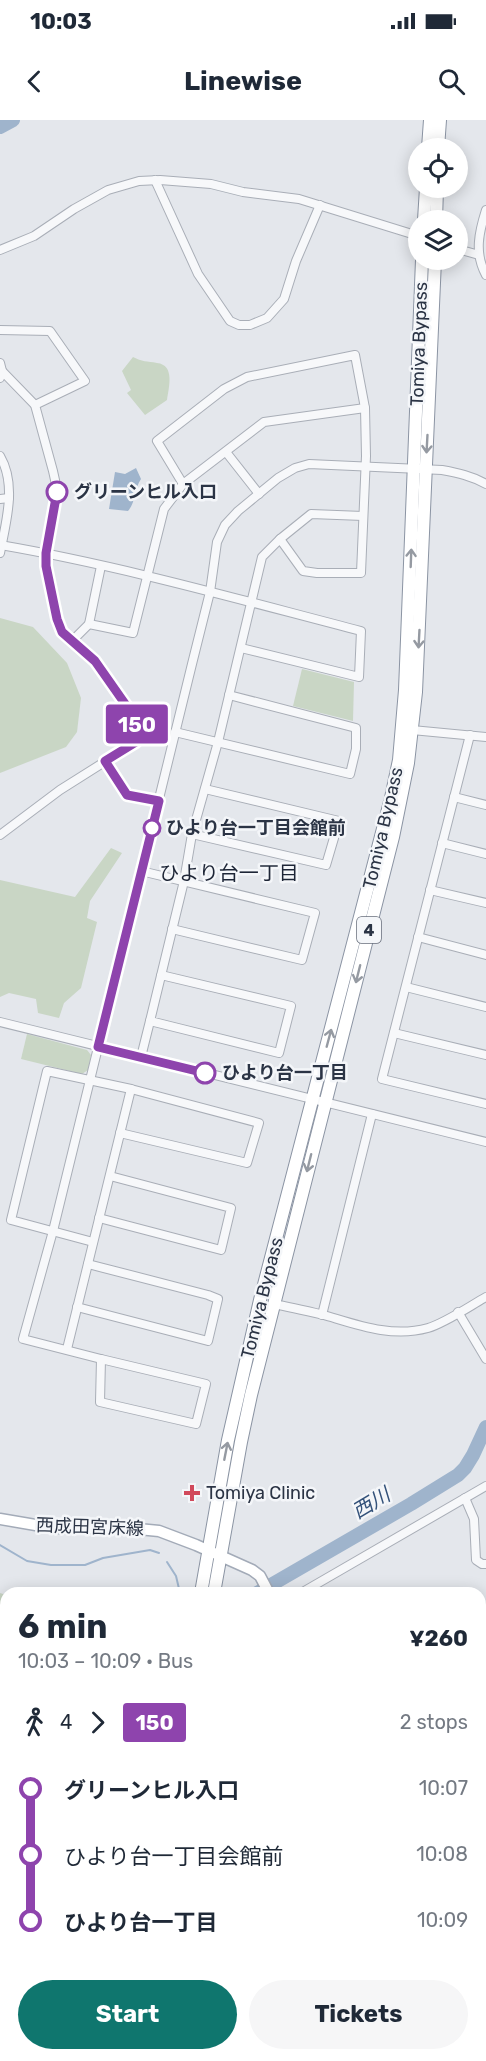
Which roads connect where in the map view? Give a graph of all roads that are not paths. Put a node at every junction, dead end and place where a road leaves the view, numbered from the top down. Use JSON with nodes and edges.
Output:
{"nodes":[{"id":1,"x":430,"y":120,"type":"edge"},
{"id":2,"x":440,"y":120,"type":"edge"},
{"id":3,"x":429,"y":138,"type":"edge"},
{"id":4,"x":439,"y":138,"type":"edge"},
{"id":5,"x":155,"y":180,"type":"junction"},
{"id":6,"x":320,"y":205,"type":"junction"},
{"id":7,"x":486,"y":210,"type":"edge"},
{"id":8,"x":408,"y":233,"type":"edge"},
{"id":9,"x":0,"y":250,"type":"edge"},
{"id":10,"x":468,"y":252,"type":"edge"},
{"id":11,"x":479,"y":255,"type":"junction"},
{"id":12,"x":422,"y":270,"type":"edge"},
{"id":13,"x":434,"y":270,"type":"edge"},
{"id":14,"x":486,"y":274,"type":"edge"},
{"id":15,"x":0,"y":330,"type":"edge"},
{"id":16,"x":1,"y":370,"type":"edge"},
{"id":17,"x":35,"y":405,"type":"junction"},
{"id":18,"x":365,"y":408,"type":"junction"},
{"id":19,"x":226,"y":452,"type":"junction"},
{"id":20,"x":0,"y":456,"type":"edge"},
{"id":21,"x":366,"y":467,"type":"junction"},
{"id":22,"x":420,"y":470,"type":"junction"},
{"id":23,"x":183,"y":484,"type":"junction"},
{"id":24,"x":486,"y":484,"type":"edge"},
{"id":25,"x":259,"y":494,"type":"junction"},
{"id":26,"x":5,"y":498,"type":"edge"},
{"id":27,"x":363,"y":516,"type":"junction"},
{"id":28,"x":280,"y":539,"type":"junction"},
{"id":29,"x":0,"y":548,"type":"edge"},
{"id":30,"x":46,"y":553,"type":"junction"},
{"id":31,"x":101,"y":566,"type":"junction"},
{"id":32,"x":148,"y":577,"type":"junction"},
{"id":33,"x":210,"y":592,"type":"junction"},
{"id":34,"x":252,"y":603,"type":"junction"},
{"id":35,"x":89,"y":624,"type":"junction"},
{"id":36,"x":72,"y":641,"type":"junction"},
{"id":37,"x":241,"y":648,"type":"junction"},
{"id":38,"x":229,"y":695,"type":"junction"},
{"id":39,"x":412,"y":730,"type":"junction"},
{"id":40,"x":175,"y":732,"type":"junction"},
{"id":41,"x":470,"y":735,"type":"junction"},
{"id":42,"x":486,"y":736,"type":"edge"},
{"id":43,"x":218,"y":742,"type":"junction"},
{"id":44,"x":105,"y":761,"type":"junction"},
{"id":45,"x":205,"y":789,"type":"junction"},
{"id":46,"x":454,"y":797,"type":"junction"},
{"id":47,"x":159,"y":801,"type":"junction"},
{"id":48,"x":486,"y":805,"type":"edge"},
{"id":49,"x":192,"y":834,"type":"junction"},
{"id":50,"x":0,"y":835,"type":"edge"},
{"id":51,"x":442,"y":843,"type":"junction"},
{"id":52,"x":486,"y":854,"type":"edge"},
{"id":53,"x":141,"y":871,"type":"junction"},
{"id":54,"x":184,"y":881,"type":"junction"},
{"id":55,"x":430,"y":890,"type":"junction"},
{"id":56,"x":486,"y":903,"type":"edge"},
{"id":57,"x":172,"y":929,"type":"junction"},
{"id":58,"x":418,"y":937,"type":"junction"},
{"id":59,"x":486,"y":955,"type":"edge"},
{"id":60,"x":161,"y":975,"type":"junction"},
{"id":61,"x":406,"y":987,"type":"junction"},
{"id":62,"x":486,"y":1007,"type":"edge"},
{"id":63,"x":150,"y":1021,"type":"junction"},
{"id":64,"x":0,"y":1022,"type":"edge"},
{"id":65,"x":394,"y":1033,"type":"junction"},
{"id":66,"x":98,"y":1047,"type":"junction"},
{"id":67,"x":486,"y":1055,"type":"edge"},
{"id":68,"x":141,"y":1057,"type":"junction"},
{"id":69,"x":89,"y":1081,"type":"junction"},
{"id":70,"x":131,"y":1089,"type":"junction"},
{"id":71,"x":319,"y":1101,"type":"junction"},
{"id":72,"x":486,"y":1104,"type":"edge"},
{"id":73,"x":372,"y":1114,"type":"junction"},
{"id":74,"x":120,"y":1132,"type":"junction"},
{"id":75,"x":486,"y":1143,"type":"edge"},
{"id":76,"x":110,"y":1176,"type":"junction"},
{"id":77,"x":99,"y":1218,"type":"junction"},
{"id":78,"x":53,"y":1232,"type":"junction"},
{"id":79,"x":93,"y":1242,"type":"junction"},
{"id":80,"x":88,"y":1264,"type":"junction"},
{"id":81,"x":486,"y":1297,"type":"edge"},
{"id":82,"x":273,"y":1304,"type":"junction"},
{"id":83,"x":77,"y":1307,"type":"junction"},
{"id":84,"x":458,"y":1312,"type":"junction"},
{"id":85,"x":321,"y":1315,"type":"junction"},
{"id":86,"x":67,"y":1349,"type":"junction"},
{"id":87,"x":101,"y":1359,"type":"junction"},
{"id":88,"x":486,"y":1359,"type":"edge"},
{"id":89,"x":486,"y":1486,"type":"edge"},
{"id":90,"x":465,"y":1498,"type":"junction"},
{"id":91,"x":0,"y":1519,"type":"edge"},
{"id":92,"x":208,"y":1550,"type":"junction"},
{"id":93,"x":220,"y":1555,"type":"junction"},
{"id":94,"x":486,"y":1564,"type":"edge"},
{"id":95,"x":202,"y":1587,"type":"edge"},
{"id":96,"x":216,"y":1587,"type":"edge"},
{"id":97,"x":266,"y":1587,"type":"edge"},
{"id":98,"x":311,"y":1587,"type":"edge"}],
"edges":[{"from":1,"to":3,"type":"highway"},
{"from":2,"to":4,"type":"highway"},
{"from":5,"to":6,"type":"street"},
{"from":5,"to":6,"type":"street"},
{"from":5,"to":9,"type":"street"},
{"from":6,"to":8,"type":"street"},
{"from":7,"to":11,"type":"street"},
{"from":10,"to":11,"type":"street"},
{"from":11,"to":14,"type":"street"},
{"from":12,"to":22,"type":"highway","name":"Tomiya Bypass","number":"4"},
{"from":13,"to":22,"type":"highway","name":"Tomiya Bypass","number":"4","one_way":true},
{"from":15,"to":17,"type":"street"},
{"from":16,"to":17,"type":"street"},
{"from":17,"to":30,"type":"street"},
{"from":18,"to":19,"type":"street"},
{"from":18,"to":21,"type":"street"},
{"from":18,"to":23,"type":"street"},
{"from":19,"to":23,"type":"street"},
{"from":19,"to":25,"type":"street"},
{"from":20,"to":26,"type":"street"},
{"from":21,"to":22,"type":"street"},
{"from":21,"to":25,"type":"street"},
{"from":21,"to":27,"type":"street"},
{"from":22,"to":24,"type":"street"},
{"from":22,"to":39,"type":"highway","name":"Tomiya Bypass","number":"4","one_way":true},
{"from":71,"to":22,"type":"highway","name":"Tomiya Bypass","number":"4","one_way":true},
{"from":23,"to":32,"type":"street"},
{"from":25,"to":33,"type":"street"},
{"from":26,"to":29,"type":"street"},
{"from":27,"to":28,"type":"street"},
{"from":27,"to":28,"type":"street"},
{"from":28,"to":34,"type":"street"},
{"from":29,"to":30,"type":"street"},
{"from":30,"to":31,"type":"street"},
{"from":30,"to":36,"type":"street"},
{"from":31,"to":32,"type":"street"},
{"from":31,"to":35,"type":"street"},
{"from":32,"to":33,"type":"street"},
{"from":32,"to":35,"type":"street"},
{"from":33,"to":34,"type":"street"},
{"from":33,"to":40,"type":"street"},
{"from":34,"to":37,"type":"street"},
{"from":34,"to":37,"type":"street"},
{"from":35,"to":36,"type":"street"},
{"from":36,"to":44,"type":"street"},
{"from":37,"to":38,"type":"street"},
{"from":38,"to":43,"type":"street"},
{"from":38,"to":43,"type":"street"},
{"from":39,"to":41,"type":"street"},
{"from":39,"to":71,"type":"highway","name":"Tomiya Bypass","number":"4","one_way":true},
{"from":40,"to":43,"type":"street"},
{"from":40,"to":47,"type":"street"},
{"from":41,"to":42,"type":"street"},
{"from":41,"to":46,"type":"street"},
{"from":43,"to":45,"type":"street"},
{"from":44,"to":47,"type":"street"},
{"from":44,"to":50,"type":"street"},
{"from":45,"to":49,"type":"street"},
{"from":45,"to":49,"type":"street"},
{"from":46,"to":48,"type":"street"},
{"from":46,"to":51,"type":"street"},
{"from":47,"to":53,"type":"street"},
{"from":49,"to":54,"type":"street"},
{"from":51,"to":52,"type":"street"},
{"from":51,"to":55,"type":"street"},
{"from":53,"to":54,"type":"street"},
{"from":53,"to":66,"type":"street"},
{"from":54,"to":57,"type":"street"},
{"from":54,"to":57,"type":"street"},
{"from":55,"to":56,"type":"street"},
{"from":55,"to":58,"type":"street"},
{"from":57,"to":60,"type":"street"},
{"from":58,"to":59,"type":"street"},
{"from":58,"to":61,"type":"street"},
{"from":60,"to":63,"type":"street"},
{"from":60,"to":63,"type":"street"},
{"from":61,"to":62,"type":"street"},
{"from":61,"to":65,"type":"street"},
{"from":63,"to":68,"type":"street"},
{"from":64,"to":66,"type":"street"},
{"from":65,"to":67,"type":"street"},
{"from":65,"to":72,"type":"street"},
{"from":66,"to":68,"type":"street"},
{"from":66,"to":69,"type":"street"},
{"from":68,"to":71,"type":"street"},
{"from":69,"to":70,"type":"street"},
{"from":69,"to":78,"type":"street"},
{"from":69,"to":78,"type":"street"},
{"from":70,"to":74,"type":"street"},
{"from":70,"to":74,"type":"street"},
{"from":71,"to":73,"type":"street"},
{"from":71,"to":82,"type":"highway","name":"Tomiya Bypass","number":"4","one_way":true},
{"from":92,"to":71,"type":"highway","name":"Tomiya Bypass","number":"4","one_way":true},
{"from":73,"to":75,"type":"street"},
{"from":73,"to":85,"type":"street"},
{"from":74,"to":76,"type":"street"},
{"from":76,"to":77,"type":"street"},
{"from":76,"to":77,"type":"street"},
{"from":77,"to":79,"type":"street"},
{"from":78,"to":79,"type":"street"},
{"from":78,"to":86,"type":"street"},
{"from":79,"to":80,"type":"street"},
{"from":80,"to":83,"type":"street"},
{"from":80,"to":83,"type":"street"},
{"from":81,"to":84,"type":"street"},
{"from":82,"to":85,"type":"street"},
{"from":82,"to":93,"type":"highway","name":"Tomiya Bypass","number":"4"},
{"from":83,"to":86,"type":"street"},
{"from":84,"to":85,"type":"street"},
{"from":84,"to":88,"type":"street"},
{"from":86,"to":87,"type":"street"},
{"from":87,"to":87,"type":"street"},
{"from":89,"to":90,"type":"street"},
{"from":90,"to":94,"type":"street"},
{"from":90,"to":98,"type":"street"},
{"from":91,"to":92,"type":"main road","name":"西成田宮床線"},
{"from":92,"to":93,"type":"main road","name":"西成田宮床線"},
{"from":92,"to":95,"type":"highway","name":"Tomiya Bypass","number":"4"},
{"from":93,"to":96,"type":"highway","name":"Tomiya Bypass","number":"4"},
{"from":93,"to":97,"type":"main road","name":"西成田宮床線"}]}
